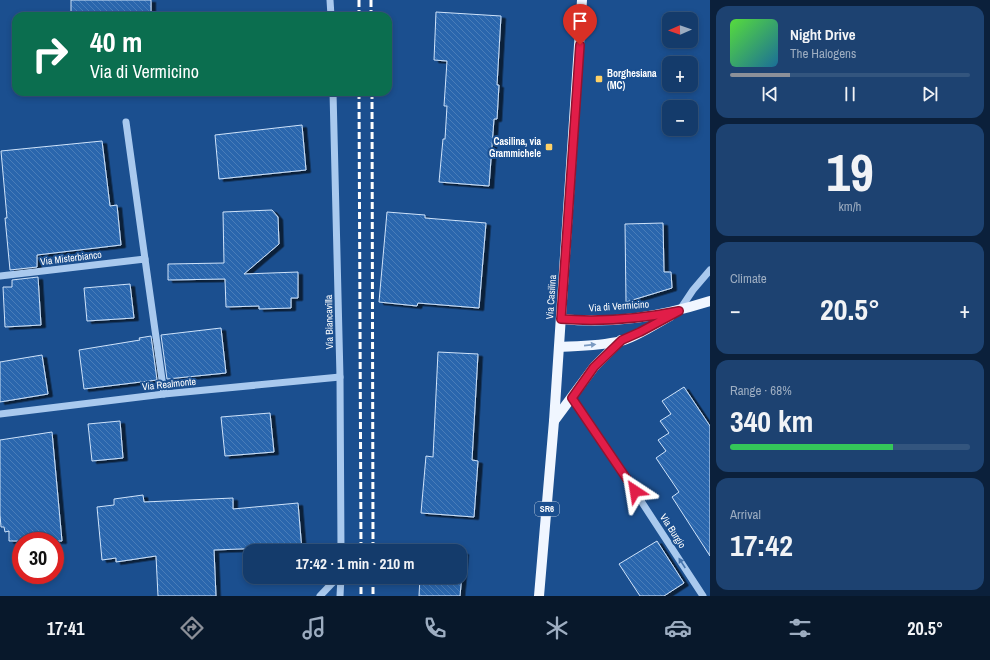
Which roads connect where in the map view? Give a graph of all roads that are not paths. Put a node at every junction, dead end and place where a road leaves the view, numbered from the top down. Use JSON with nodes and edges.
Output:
{"nodes":[{"id":1,"x":330,"y":0,"type":"edge"},
{"id":2,"x":582,"y":0,"type":"edge"},
{"id":3,"x":331,"y":12,"type":"edge"},
{"id":4,"x":333,"y":96,"type":"edge"},
{"id":5,"x":126,"y":122,"type":"dead end"},
{"id":6,"x":144,"y":259,"type":"junction"},
{"id":7,"x":710,"y":270,"type":"edge"},
{"id":8,"x":0,"y":276,"type":"edge"},
{"id":9,"x":710,"y":301,"type":"edge"},
{"id":10,"x":679,"y":311,"type":"junction"},
{"id":11,"x":561,"y":319,"type":"junction"},
{"id":12,"x":622,"y":340,"type":"junction"},
{"id":13,"x":559,"y":347,"type":"junction"},
{"id":14,"x":340,"y":377,"type":"junction"},
{"id":15,"x":164,"y":394,"type":"junction"},
{"id":16,"x":572,"y":398,"type":"junction"},
{"id":17,"x":0,"y":414,"type":"edge"},
{"id":18,"x":554,"y":421,"type":"junction"},
{"id":19,"x":341,"y":544,"type":"edge"},
{"id":20,"x":332,"y":584,"type":"edge"},
{"id":21,"x":339,"y":584,"type":"edge"},
{"id":22,"x":320,"y":596,"type":"edge"},
{"id":23,"x":340,"y":596,"type":"edge"},
{"id":24,"x":538,"y":596,"type":"edge"},
{"id":25,"x":703,"y":596,"type":"edge"}],
"edges":[{"from":1,"to":3,"type":"street"},
{"from":2,"to":11,"type":"main road","name":"Via Casilina","number":"SR6"},
{"from":4,"to":14,"type":"street","name":"Via Biancavilla"},
{"from":5,"to":6,"type":"street"},
{"from":6,"to":8,"type":"street","name":"Via Misterbianco"},
{"from":6,"to":15,"type":"street"},
{"from":7,"to":10,"type":"street"},
{"from":9,"to":10,"type":"main road","name":"Via di Vermicino"},
{"from":10,"to":11,"type":"main road","name":"Via di Vermicino"},
{"from":10,"to":12,"type":"main road","name":"Via di Vermicino"},
{"from":11,"to":13,"type":"main road","name":"Via Casilina","number":"SR6"},
{"from":13,"to":12,"type":"main road","name":"Via di Vermicino","one_way":true},
{"from":12,"to":16,"type":"main road","name":"Via di Vermicino"},
{"from":13,"to":18,"type":"main road","name":"Via Casilina","number":"SR6"},
{"from":14,"to":15,"type":"street","name":"Via Realmonte"},
{"from":14,"to":19,"type":"street","name":"Via Biancavilla"},
{"from":15,"to":17,"type":"street","name":"Via Realmonte"},
{"from":16,"to":18,"type":"main road","name":"Via di Vermicino"},
{"from":25,"to":16,"type":"street","name":"Via Burgio","one_way":true},
{"from":18,"to":24,"type":"main road","name":"Via Casilina","number":"SR6"},
{"from":20,"to":22,"type":"street"},
{"from":21,"to":23,"type":"street"}]}
